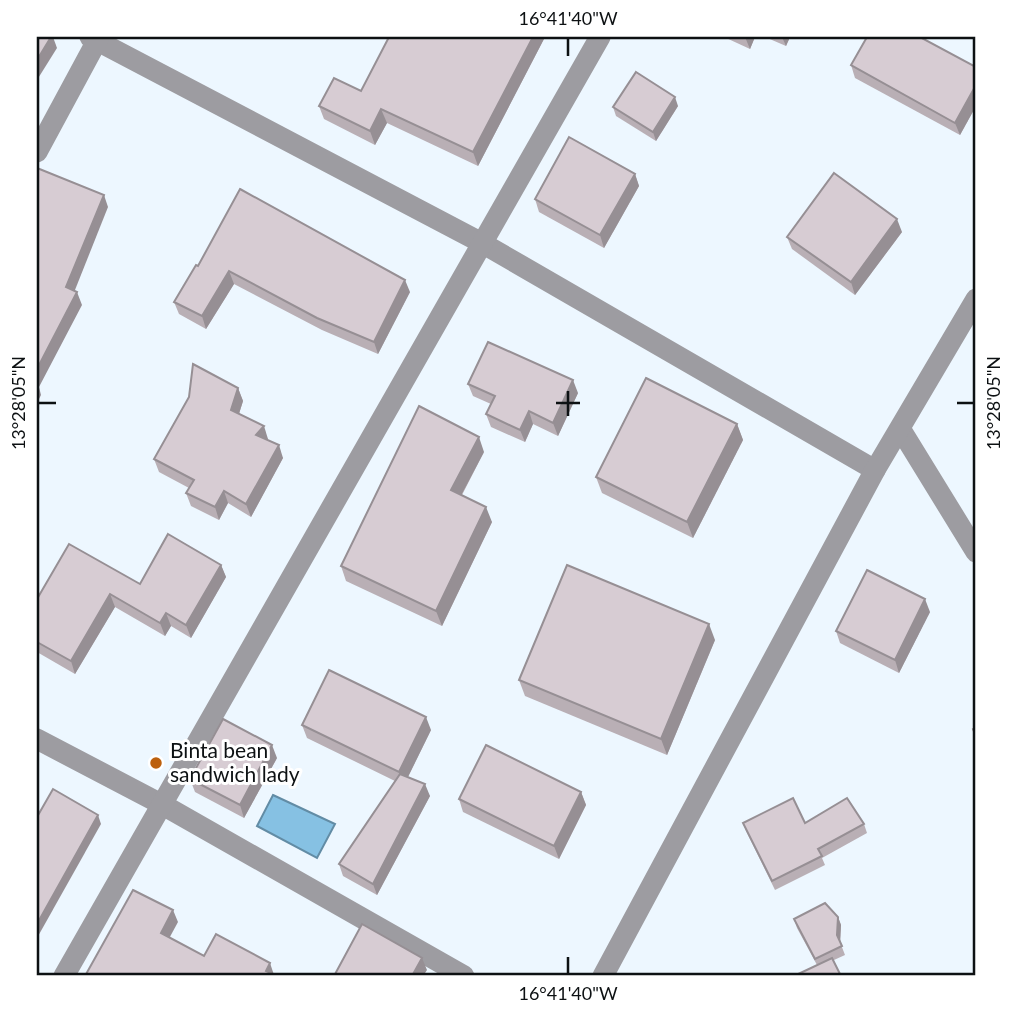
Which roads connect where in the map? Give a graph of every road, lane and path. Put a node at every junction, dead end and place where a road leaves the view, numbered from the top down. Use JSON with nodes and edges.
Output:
{"nodes":[{"id":1,"x":600,"y":37,"type":"edge"},
{"id":2,"x":95,"y":38,"type":"edge"},
{"id":3,"x":37,"y":152,"type":"edge"},
{"id":4,"x":482,"y":243,"type":"junction"},
{"id":5,"x":976,"y":299,"type":"edge"},
{"id":6,"x":901,"y":430,"type":"junction"},
{"id":7,"x":875,"y":470,"type":"junction"},
{"id":8,"x":976,"y":552,"type":"edge"},
{"id":9,"x":37,"y":739,"type":"edge"},
{"id":10,"x":163,"y":805,"type":"junction"},
{"id":11,"x":64,"y":976,"type":"edge"},
{"id":12,"x":464,"y":976,"type":"edge"},
{"id":13,"x":603,"y":976,"type":"edge"}],
"edges":[{"from":1,"to":4,"type":"street"},
{"from":2,"to":3,"type":"street"},
{"from":2,"to":4,"type":"street"},
{"from":4,"to":7,"type":"street"},
{"from":4,"to":10,"type":"street"},
{"from":5,"to":6,"type":"street"},
{"from":6,"to":7,"type":"street"},
{"from":6,"to":8,"type":"street"},
{"from":7,"to":13,"type":"street"},
{"from":9,"to":10,"type":"street"},
{"from":10,"to":11,"type":"street"},
{"from":10,"to":12,"type":"street"}]}
